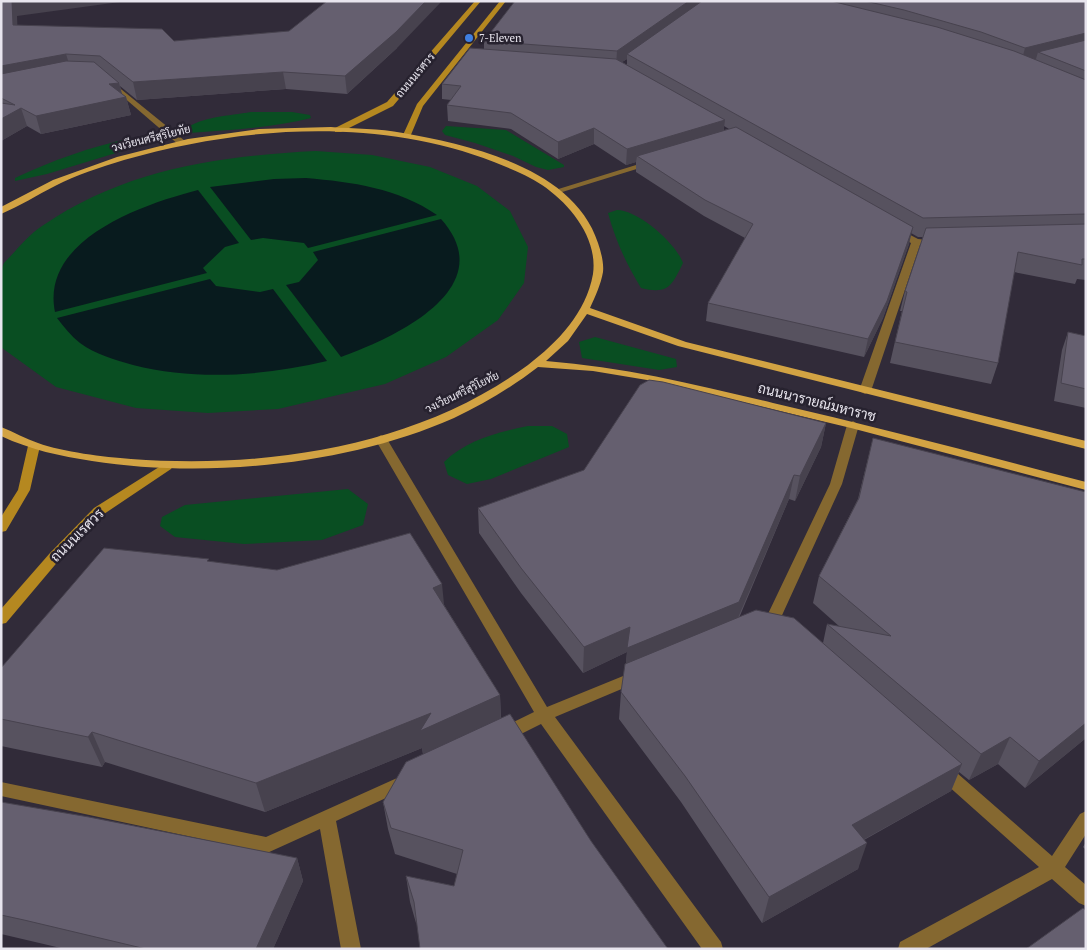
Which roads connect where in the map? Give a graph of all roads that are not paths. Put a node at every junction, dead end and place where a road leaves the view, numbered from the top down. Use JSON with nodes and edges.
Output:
{"nodes":[{"id":1,"x":478,"y":1,"type":"edge"},
{"id":2,"x":503,"y":1,"type":"edge"},
{"id":3,"x":458,"y":58,"type":"junction"},
{"id":4,"x":467,"y":59,"type":"edge"},
{"id":5,"x":101,"y":76,"type":"edge"},
{"id":6,"x":338,"y":130,"type":"junction"},
{"id":7,"x":407,"y":135,"type":"junction"},
{"id":8,"x":182,"y":143,"type":"junction"},
{"id":9,"x":661,"y":160,"type":"edge"},
{"id":10,"x":556,"y":191,"type":"junction"},
{"id":11,"x":1,"y":198,"type":"edge"},
{"id":12,"x":20,"y":199,"type":"junction"},
{"id":13,"x":1,"y":211,"type":"edge"},
{"id":14,"x":891,"y":227,"type":"edge"},
{"id":15,"x":916,"y":242,"type":"junction"},
{"id":16,"x":936,"y":242,"type":"edge"},
{"id":17,"x":586,"y":310,"type":"junction"},
{"id":18,"x":538,"y":364,"type":"junction"},
{"id":19,"x":865,"y":391,"type":"junction"},
{"id":20,"x":853,"y":425,"type":"junction"},
{"id":21,"x":1,"y":431,"type":"edge"},
{"id":22,"x":382,"y":439,"type":"junction"},
{"id":23,"x":1086,"y":445,"type":"edge"},
{"id":24,"x":34,"y":446,"type":"junction"},
{"id":25,"x":167,"y":466,"type":"junction"},
{"id":26,"x":1086,"y":486,"type":"edge"},
{"id":27,"x":1,"y":528,"type":"edge"},
{"id":28,"x":1,"y":619,"type":"edge"},
{"id":29,"x":773,"y":620,"type":"junction"},
{"id":30,"x":754,"y":628,"type":"edge"},
{"id":31,"x":788,"y":633,"type":"edge"},
{"id":32,"x":654,"y":670,"type":"edge"},
{"id":33,"x":544,"y":715,"type":"junction"},
{"id":34,"x":492,"y":740,"type":"edge"},
{"id":35,"x":928,"y":757,"type":"edge"},
{"id":36,"x":422,"y":773,"type":"edge"},
{"id":37,"x":1,"y":789,"type":"edge"},
{"id":38,"x":327,"y":819,"type":"junction"},
{"id":39,"x":1086,"y":819,"type":"edge"},
{"id":40,"x":1054,"y":868,"type":"junction"},
{"id":41,"x":1086,"y":897,"type":"edge"},
{"id":42,"x":351,"y":949,"type":"edge"},
{"id":43,"x":714,"y":949,"type":"edge"},
{"id":44,"x":907,"y":949,"type":"edge"}],
"edges":[{"from":1,"to":6,"type":"main road","name":"ถนนนเรศวร"},
{"from":2,"to":3,"type":"main road","name":"ถนนนเรศวร"},
{"from":3,"to":4,"type":"street"},
{"from":3,"to":7,"type":"main road","name":"ถนนนเรศวร"},
{"from":5,"to":8,"type":"street"},
{"from":6,"to":7,"type":"main road","name":"วงเวียนศรีสุริโยทัย"},
{"from":6,"to":8,"type":"main road","name":"วงเวียนศรีสุริโยทัย"},
{"from":7,"to":10,"type":"main road","name":"วงเวียนศรีสุริโยทัย"},
{"from":8,"to":12,"type":"main road","name":"วงเวียนศรีสุริโยทัย"},
{"from":9,"to":10,"type":"street"},
{"from":10,"to":17,"type":"main road","name":"วงเวียนศรีสุริโยทัย"},
{"from":11,"to":12,"type":"main road"},
{"from":12,"to":13,"type":"main road","name":"วงเวียนศรีสุริโยทัย"},
{"from":14,"to":15,"type":"street"},
{"from":15,"to":16,"type":"street"},
{"from":15,"to":19,"type":"street"},
{"from":17,"to":18,"type":"main road","name":"วงเวียนศรีสุริโยทัย"},
{"from":17,"to":19,"type":"main road","name":"ถนนนารายณ์มหาราช"},
{"from":18,"to":20,"type":"main road","name":"ถนนนารายณ์มหาราช"},
{"from":18,"to":22,"type":"main road","name":"วงเวียนศรีสุริโยทัย"},
{"from":19,"to":23,"type":"main road","name":"ถนนนารายณ์มหาราช"},
{"from":20,"to":26,"type":"main road","name":"ถนนนารายณ์มหาราช"},
{"from":20,"to":29,"type":"street"},
{"from":21,"to":24,"type":"main road","name":"วงเวียนศรีสุริโยทัย"},
{"from":22,"to":25,"type":"main road","name":"วงเวียนศรีสุริโยทัย"},
{"from":22,"to":33,"type":"street"},
{"from":24,"to":25,"type":"main road","name":"วงเวียนศรีสุริโยทัย"},
{"from":24,"to":27,"type":"main road"},
{"from":25,"to":28,"type":"main road","name":"ถนนนเรศวร"},
{"from":29,"to":30,"type":"street"},
{"from":29,"to":31,"type":"street"},
{"from":32,"to":33,"type":"street"},
{"from":33,"to":34,"type":"street"},
{"from":33,"to":43,"type":"street"},
{"from":35,"to":40,"type":"street"},
{"from":36,"to":38,"type":"street"},
{"from":37,"to":38,"type":"street"},
{"from":38,"to":42,"type":"street"},
{"from":39,"to":40,"type":"street"},
{"from":40,"to":41,"type":"street"},
{"from":40,"to":44,"type":"street"}]}
